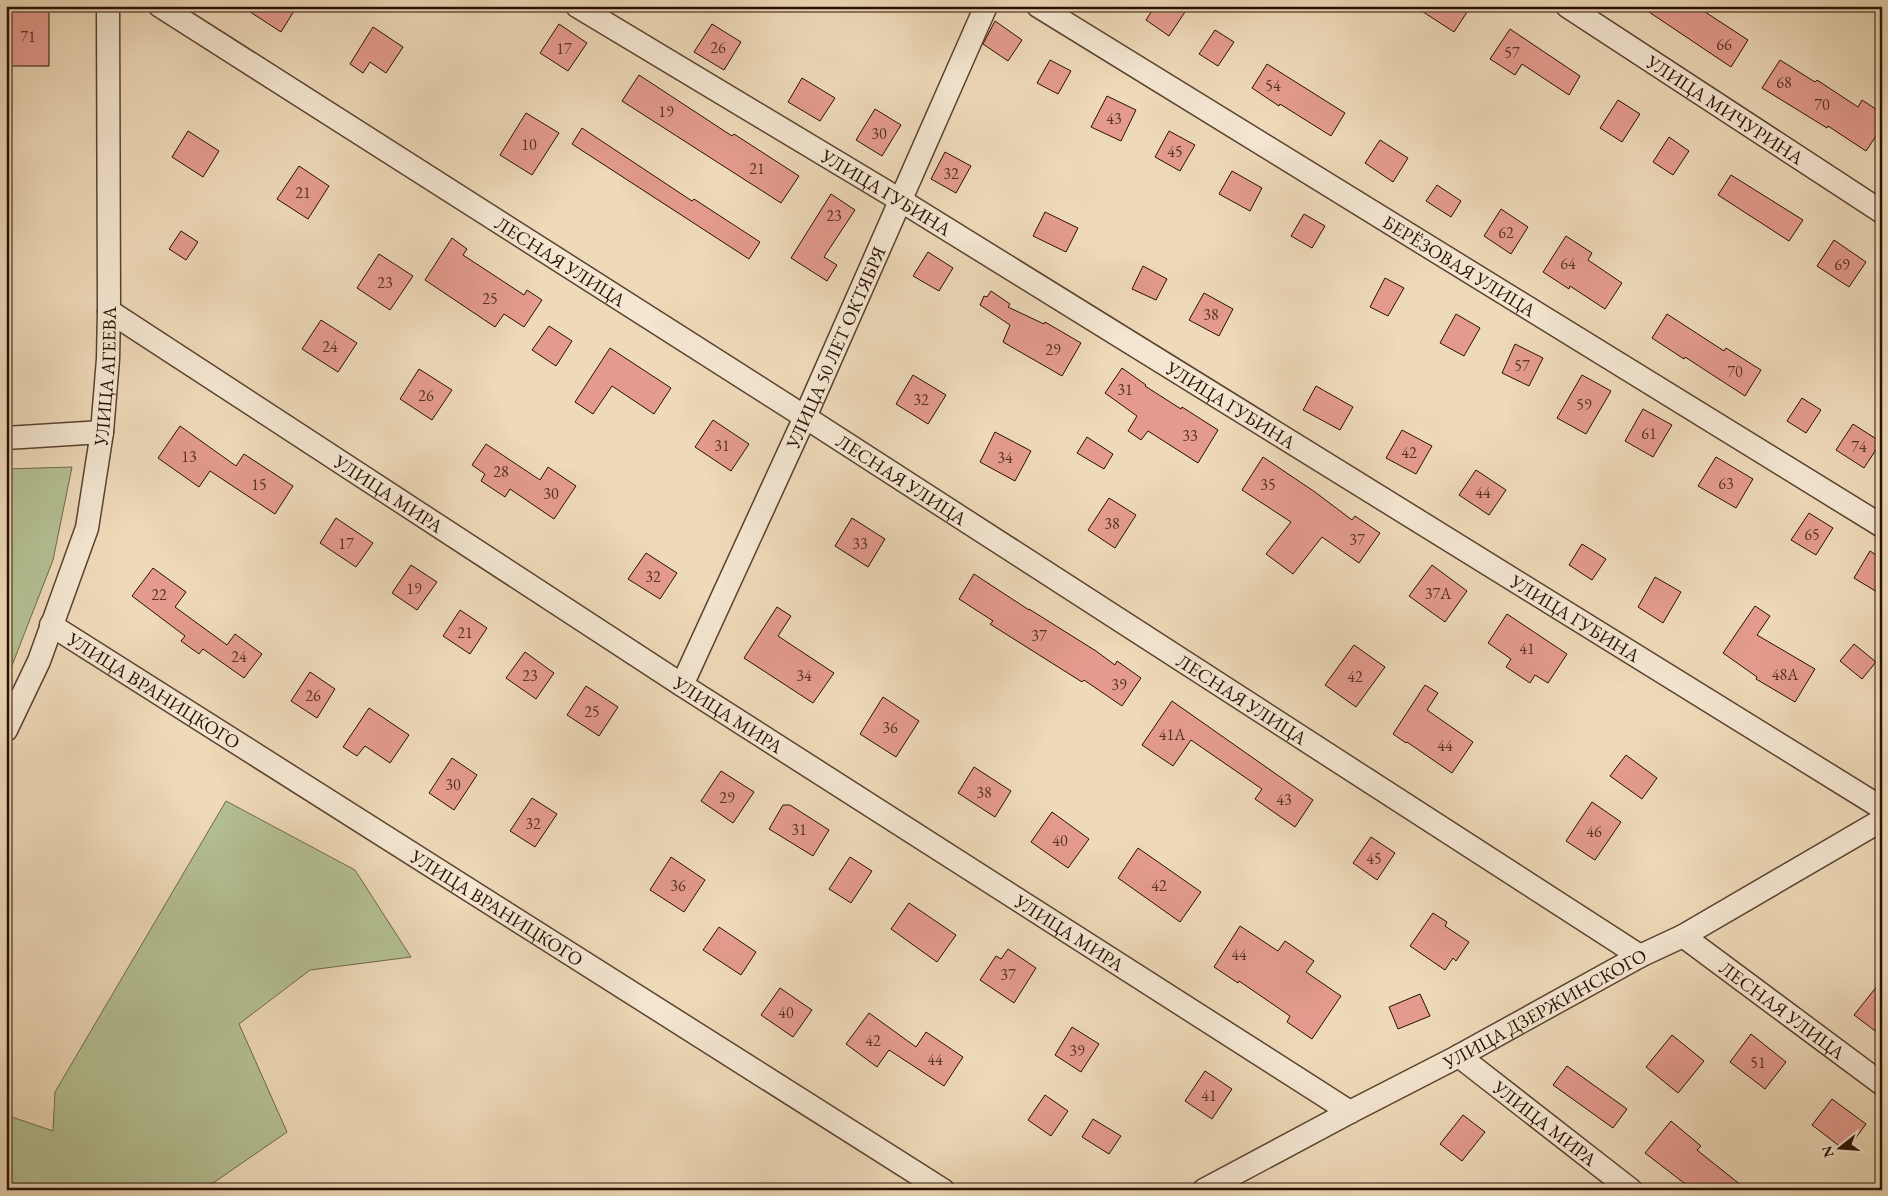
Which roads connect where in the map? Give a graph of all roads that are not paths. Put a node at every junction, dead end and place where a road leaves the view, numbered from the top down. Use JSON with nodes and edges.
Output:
{"nodes":[{"id":1,"x":108,"y":6,"type":"edge"},
{"id":2,"x":160,"y":6,"type":"edge"},
{"id":3,"x":577,"y":6,"type":"edge"},
{"id":4,"x":986,"y":6,"type":"edge"},
{"id":5,"x":1038,"y":6,"type":"edge"},
{"id":6,"x":1567,"y":6,"type":"edge"},
{"id":7,"x":900,"y":200,"type":"junction"},
{"id":8,"x":1882,"y":212,"type":"edge"},
{"id":9,"x":109,"y":311,"type":"junction"},
{"id":10,"x":805,"y":416,"type":"junction"},
{"id":11,"x":102,"y":432,"type":"junction"},
{"id":12,"x":6,"y":438,"type":"edge"},
{"id":13,"x":1882,"y":526,"type":"edge"},
{"id":14,"x":52,"y":625,"type":"junction"},
{"id":15,"x":682,"y":686,"type":"junction"},
{"id":16,"x":6,"y":730,"type":"edge"},
{"id":17,"x":1882,"y":808,"type":"edge"},
{"id":18,"x":1882,"y":820,"type":"edge"},
{"id":19,"x":1683,"y":936,"type":"junction"},
{"id":20,"x":1640,"y":956,"type":"junction"},
{"id":21,"x":1459,"y":1056,"type":"junction"},
{"id":22,"x":1882,"y":1084,"type":"edge"},
{"id":23,"x":1350,"y":1112,"type":"junction"},
{"id":24,"x":943,"y":1190,"type":"edge"},
{"id":25,"x":1204,"y":1190,"type":"edge"},
{"id":26,"x":1631,"y":1190,"type":"edge"}],
"edges":[{"from":1,"to":9,"type":"street","name":"УЛИЦА АГЕЕВА"},
{"from":2,"to":10,"type":"street","name":"ЛЕСНАЯ УЛИЦА"},
{"from":3,"to":7,"type":"street","name":"УЛИЦА ГУБИНА"},
{"from":4,"to":7,"type":"street","name":"УЛИЦА 50 ЛЕТ ОКТЯБРЯ"},
{"from":5,"to":13,"type":"street","name":"БЕРЁЗОВАЯ УЛИЦА"},
{"from":6,"to":8,"type":"street","name":"УЛИЦА МИЧУРИНА"},
{"from":7,"to":10,"type":"street","name":"УЛИЦА 50 ЛЕТ ОКТЯБРЯ"},
{"from":7,"to":17,"type":"street","name":"УЛИЦА ГУБИНА"},
{"from":9,"to":11,"type":"street","name":"УЛИЦА АГЕЕВА"},
{"from":9,"to":15,"type":"street","name":"УЛИЦА МИРА"},
{"from":10,"to":15,"type":"street","name":"УЛИЦА 50 ЛЕТ ОКТЯБРЯ"},
{"from":10,"to":20,"type":"street","name":"ЛЕСНАЯ УЛИЦА"},
{"from":11,"to":12,"type":"street"},
{"from":11,"to":14,"type":"street","name":"УЛИЦА АГЕЕВА"},
{"from":14,"to":16,"type":"street","name":"УЛИЦА АГЕЕВА"},
{"from":14,"to":24,"type":"street","name":"УЛИЦА ВРАНИЦКОГО"},
{"from":15,"to":23,"type":"street","name":"УЛИЦА МИРА"},
{"from":18,"to":19,"type":"street","name":"УЛИЦА ДЗЕРЖИНСКОГО"},
{"from":19,"to":20,"type":"street","name":"УЛИЦА ДЗЕРЖИНСКОГО"},
{"from":19,"to":22,"type":"street","name":"ЛЕСНАЯ УЛИЦА"},
{"from":20,"to":21,"type":"street","name":"УЛИЦА ДЗЕРЖИНСКОГО"},
{"from":21,"to":23,"type":"street","name":"УЛИЦА ДЗЕРЖИНСКОГО"},
{"from":21,"to":26,"type":"street","name":"УЛИЦА МИРА"},
{"from":23,"to":25,"type":"street","name":"УЛИЦА ДЗЕРЖИНСКОГО"}]}
